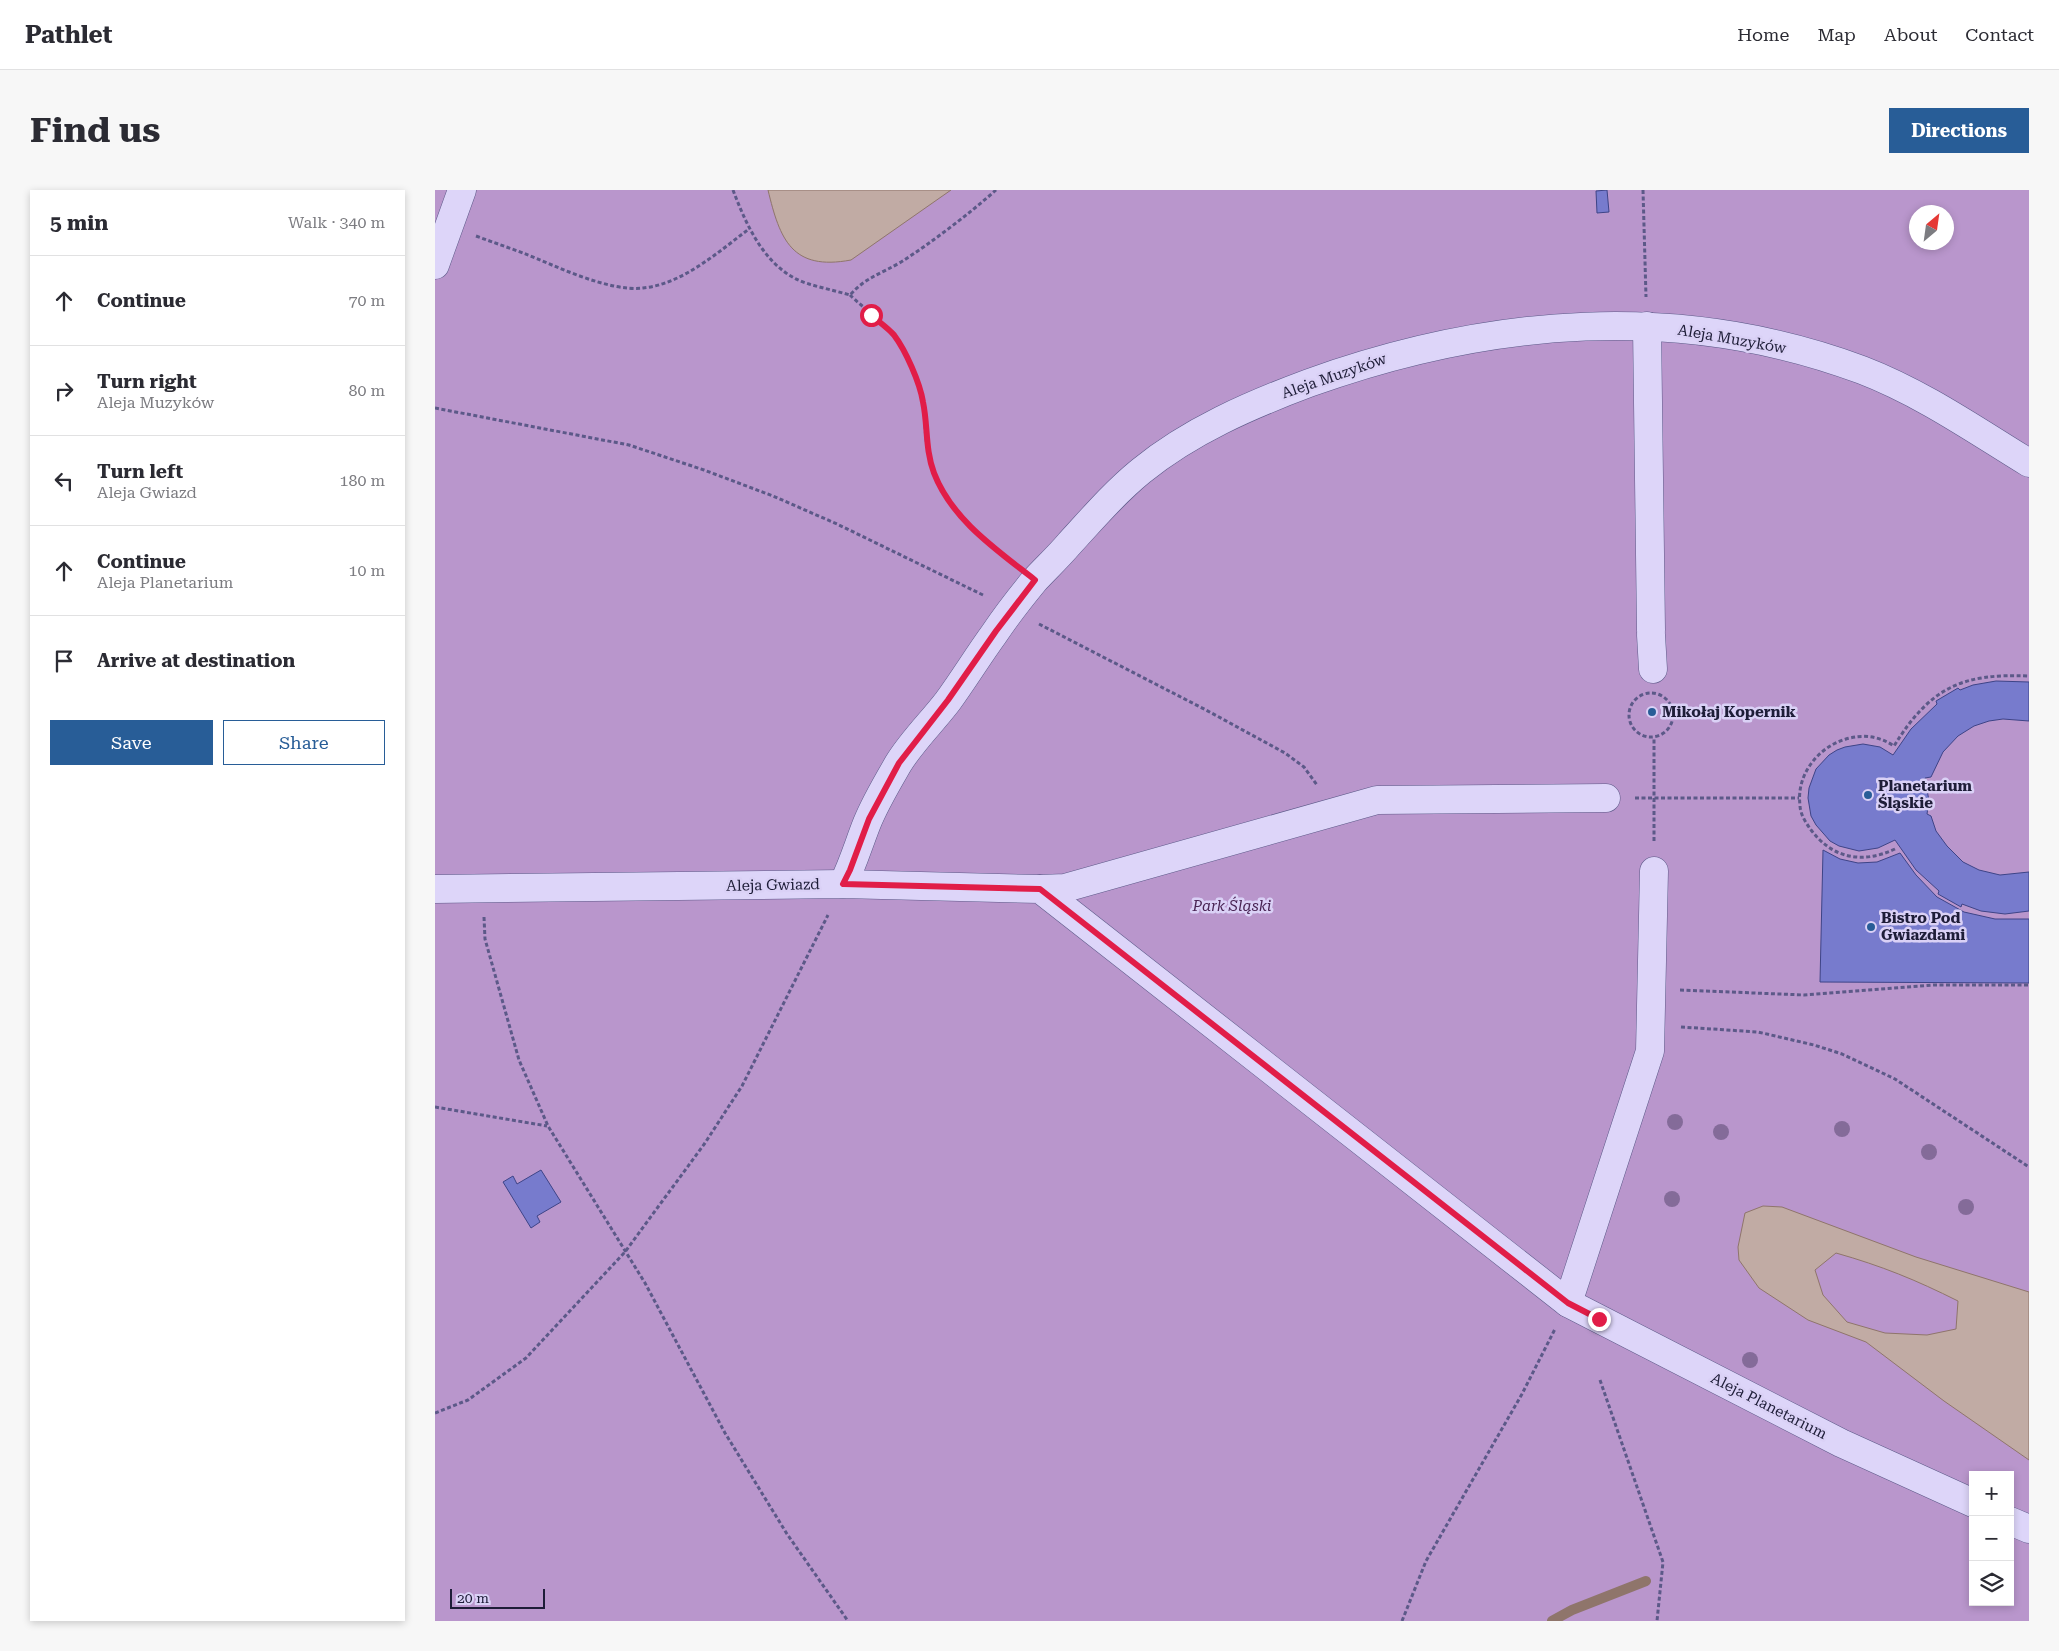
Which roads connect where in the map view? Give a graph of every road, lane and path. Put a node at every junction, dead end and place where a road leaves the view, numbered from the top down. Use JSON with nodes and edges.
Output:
{"nodes":[{"id":1,"x":462,"y":190,"type":"edge"},
{"id":2,"x":733,"y":190,"type":"edge"},
{"id":3,"x":996,"y":190,"type":"edge"},
{"id":4,"x":1643,"y":190,"type":"edge"},
{"id":5,"x":450,"y":226,"type":"junction"},
{"id":6,"x":749,"y":229,"type":"junction"},
{"id":7,"x":435,"y":265,"type":"edge"},
{"id":8,"x":850,"y":295,"type":"junction"},
{"id":9,"x":1647,"y":326,"type":"junction"},
{"id":10,"x":435,"y":408,"type":"edge"},
{"id":11,"x":2029,"y":463,"type":"edge"},
{"id":12,"x":1035,"y":580,"type":"junction"},
{"id":13,"x":1012,"y":611,"type":"junction"},
{"id":14,"x":1653,"y":669,"type":"dead end"},
{"id":15,"x":2029,"y":676,"type":"edge"},
{"id":16,"x":1654,"y":737,"type":"junction"},
{"id":17,"x":1606,"y":798,"type":"joint"},
{"id":18,"x":1654,"y":798,"type":"junction"},
{"id":19,"x":1799,"y":798,"type":"junction"},
{"id":20,"x":1332,"y":811,"type":"junction"},
{"id":21,"x":1895,"y":849,"type":"dead end"},
{"id":22,"x":1654,"y":871,"type":"joint"},
{"id":23,"x":843,"y":884,"type":"junction"},
{"id":24,"x":435,"y":889,"type":"edge"},
{"id":25,"x":1040,"y":889,"type":"junction"},
{"id":26,"x":484,"y":918,"type":"dead end"},
{"id":27,"x":2029,"y":985,"type":"edge"},
{"id":28,"x":1652,"y":989,"type":"junction"},
{"id":29,"x":1651,"y":1025,"type":"junction"},
{"id":30,"x":435,"y":1107,"type":"edge"},
{"id":31,"x":548,"y":1126,"type":"junction"},
{"id":32,"x":2029,"y":1167,"type":"edge"},
{"id":33,"x":625,"y":1252,"type":"junction"},
{"id":34,"x":1568,"y":1303,"type":"junction"},
{"id":35,"x":1599,"y":1380,"type":"dead end"},
{"id":36,"x":435,"y":1413,"type":"edge"},
{"id":37,"x":1969,"y":1502,"type":"edge"},
{"id":38,"x":2014,"y":1523,"type":"edge"},
{"id":39,"x":2029,"y":1530,"type":"edge"},
{"id":40,"x":849,"y":1621,"type":"edge"},
{"id":41,"x":1402,"y":1621,"type":"edge"},
{"id":42,"x":1657,"y":1621,"type":"edge"}],
"edges":[{"from":1,"to":5,"type":"street"},
{"from":2,"to":6,"type":"path"},
{"from":3,"to":8,"type":"path"},
{"from":4,"to":9,"type":"path"},
{"from":5,"to":6,"type":"path"},
{"from":5,"to":7,"type":"street"},
{"from":6,"to":8,"type":"path"},
{"from":8,"to":12,"type":"path"},
{"from":9,"to":11,"type":"street","name":"Aleja Muzyków"},
{"from":9,"to":12,"type":"street","name":"Aleja Muzyków"},
{"from":9,"to":14,"type":"street"},
{"from":10,"to":13,"type":"path"},
{"from":12,"to":13,"type":"street","name":"Aleja Muzyków"},
{"from":13,"to":20,"type":"path"},
{"from":13,"to":23,"type":"street","name":"Aleja Muzyków"},
{"from":15,"to":19,"type":"path"},
{"from":16,"to":16,"type":"path"},
{"from":16,"to":18,"type":"path"},
{"from":17,"to":18,"type":"path"},
{"from":17,"to":20,"type":"street","name":"Aleja Gwiazd"},
{"from":18,"to":19,"type":"path"},
{"from":18,"to":22,"type":"path"},
{"from":19,"to":21,"type":"path"},
{"from":20,"to":25,"type":"street","name":"Aleja Gwiazd"},
{"from":22,"to":28,"type":"street"},
{"from":23,"to":24,"type":"street","name":"Aleja Gwiazd"},
{"from":23,"to":25,"type":"street","name":"Aleja Gwiazd"},
{"from":23,"to":33,"type":"path"},
{"from":25,"to":34,"type":"street"},
{"from":26,"to":31,"type":"path"},
{"from":27,"to":28,"type":"path"},
{"from":28,"to":29,"type":"street"},
{"from":29,"to":32,"type":"path"},
{"from":29,"to":34,"type":"street"},
{"from":30,"to":31,"type":"path"},
{"from":31,"to":33,"type":"path"},
{"from":33,"to":36,"type":"path"},
{"from":33,"to":40,"type":"path"},
{"from":34,"to":37,"type":"street","name":"Aleja Planetarium"},
{"from":34,"to":41,"type":"path"},
{"from":35,"to":42,"type":"path"},
{"from":38,"to":39,"type":"street"}]}
